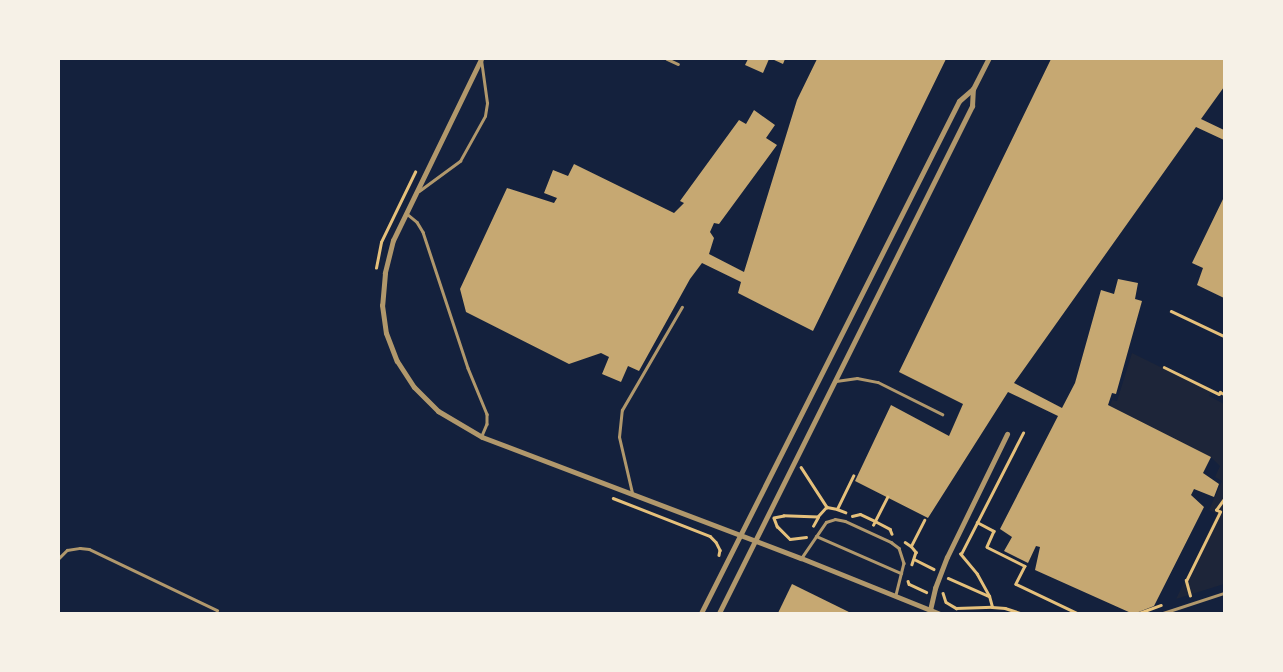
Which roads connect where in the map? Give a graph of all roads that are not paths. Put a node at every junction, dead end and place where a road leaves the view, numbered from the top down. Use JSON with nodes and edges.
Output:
{"nodes":[{"id":1,"x":481,"y":59,"type":"edge"},
{"id":2,"x":667,"y":59,"type":"edge"},
{"id":3,"x":988,"y":59,"type":"edge"},
{"id":4,"x":678,"y":64,"type":"dead end"},
{"id":5,"x":973,"y":90,"type":"junction"},
{"id":6,"x":415,"y":193,"type":"junction"},
{"id":7,"x":406,"y":213,"type":"junction"},
{"id":8,"x":682,"y":307,"type":"dead end"},
{"id":9,"x":836,"y":381,"type":"junction"},
{"id":10,"x":942,"y":414,"type":"dead end"},
{"id":11,"x":1007,"y":434,"type":"dead end"},
{"id":12,"x":482,"y":437,"type":"junction"},
{"id":13,"x":632,"y":492,"type":"junction"},
{"id":14,"x":740,"y":535,"type":"junction"},
{"id":15,"x":816,"y":536,"type":"junction"},
{"id":16,"x":755,"y":542,"type":"junction"},
{"id":17,"x":59,"y":558,"type":"edge"},
{"id":18,"x":801,"y":558,"type":"junction"},
{"id":19,"x":901,"y":573,"type":"junction"},
{"id":20,"x":1224,"y":593,"type":"edge"},
{"id":21,"x":895,"y":596,"type":"junction"},
{"id":22,"x":217,"y":610,"type":"dead end"},
{"id":23,"x":930,"y":610,"type":"junction"},
{"id":24,"x":701,"y":613,"type":"edge"},
{"id":25,"x":719,"y":613,"type":"edge"},
{"id":26,"x":938,"y":613,"type":"edge"},
{"id":27,"x":1163,"y":613,"type":"edge"}],
"edges":[{"from":1,"to":6,"type":"street"},
{"from":1,"to":6,"type":"lane"},
{"from":2,"to":4,"type":"lane"},
{"from":3,"to":5,"type":"street"},
{"from":5,"to":9,"type":"street"},
{"from":5,"to":14,"type":"street"},
{"from":6,"to":7,"type":"street"},
{"from":7,"to":12,"type":"lane"},
{"from":7,"to":12,"type":"street"},
{"from":8,"to":13,"type":"lane"},
{"from":9,"to":10,"type":"lane"},
{"from":9,"to":16,"type":"street"},
{"from":11,"to":23,"type":"street"},
{"from":12,"to":13,"type":"street"},
{"from":13,"to":14,"type":"street"},
{"from":14,"to":16,"type":"street"},
{"from":14,"to":24,"type":"street"},
{"from":15,"to":18,"type":"lane"},
{"from":15,"to":19,"type":"lane"},
{"from":15,"to":19,"type":"lane"},
{"from":16,"to":18,"type":"street"},
{"from":16,"to":25,"type":"street"},
{"from":17,"to":22,"type":"lane"},
{"from":18,"to":21,"type":"street"},
{"from":19,"to":21,"type":"lane"},
{"from":20,"to":27,"type":"lane"},
{"from":21,"to":23,"type":"street"},
{"from":23,"to":26,"type":"street"}]}
